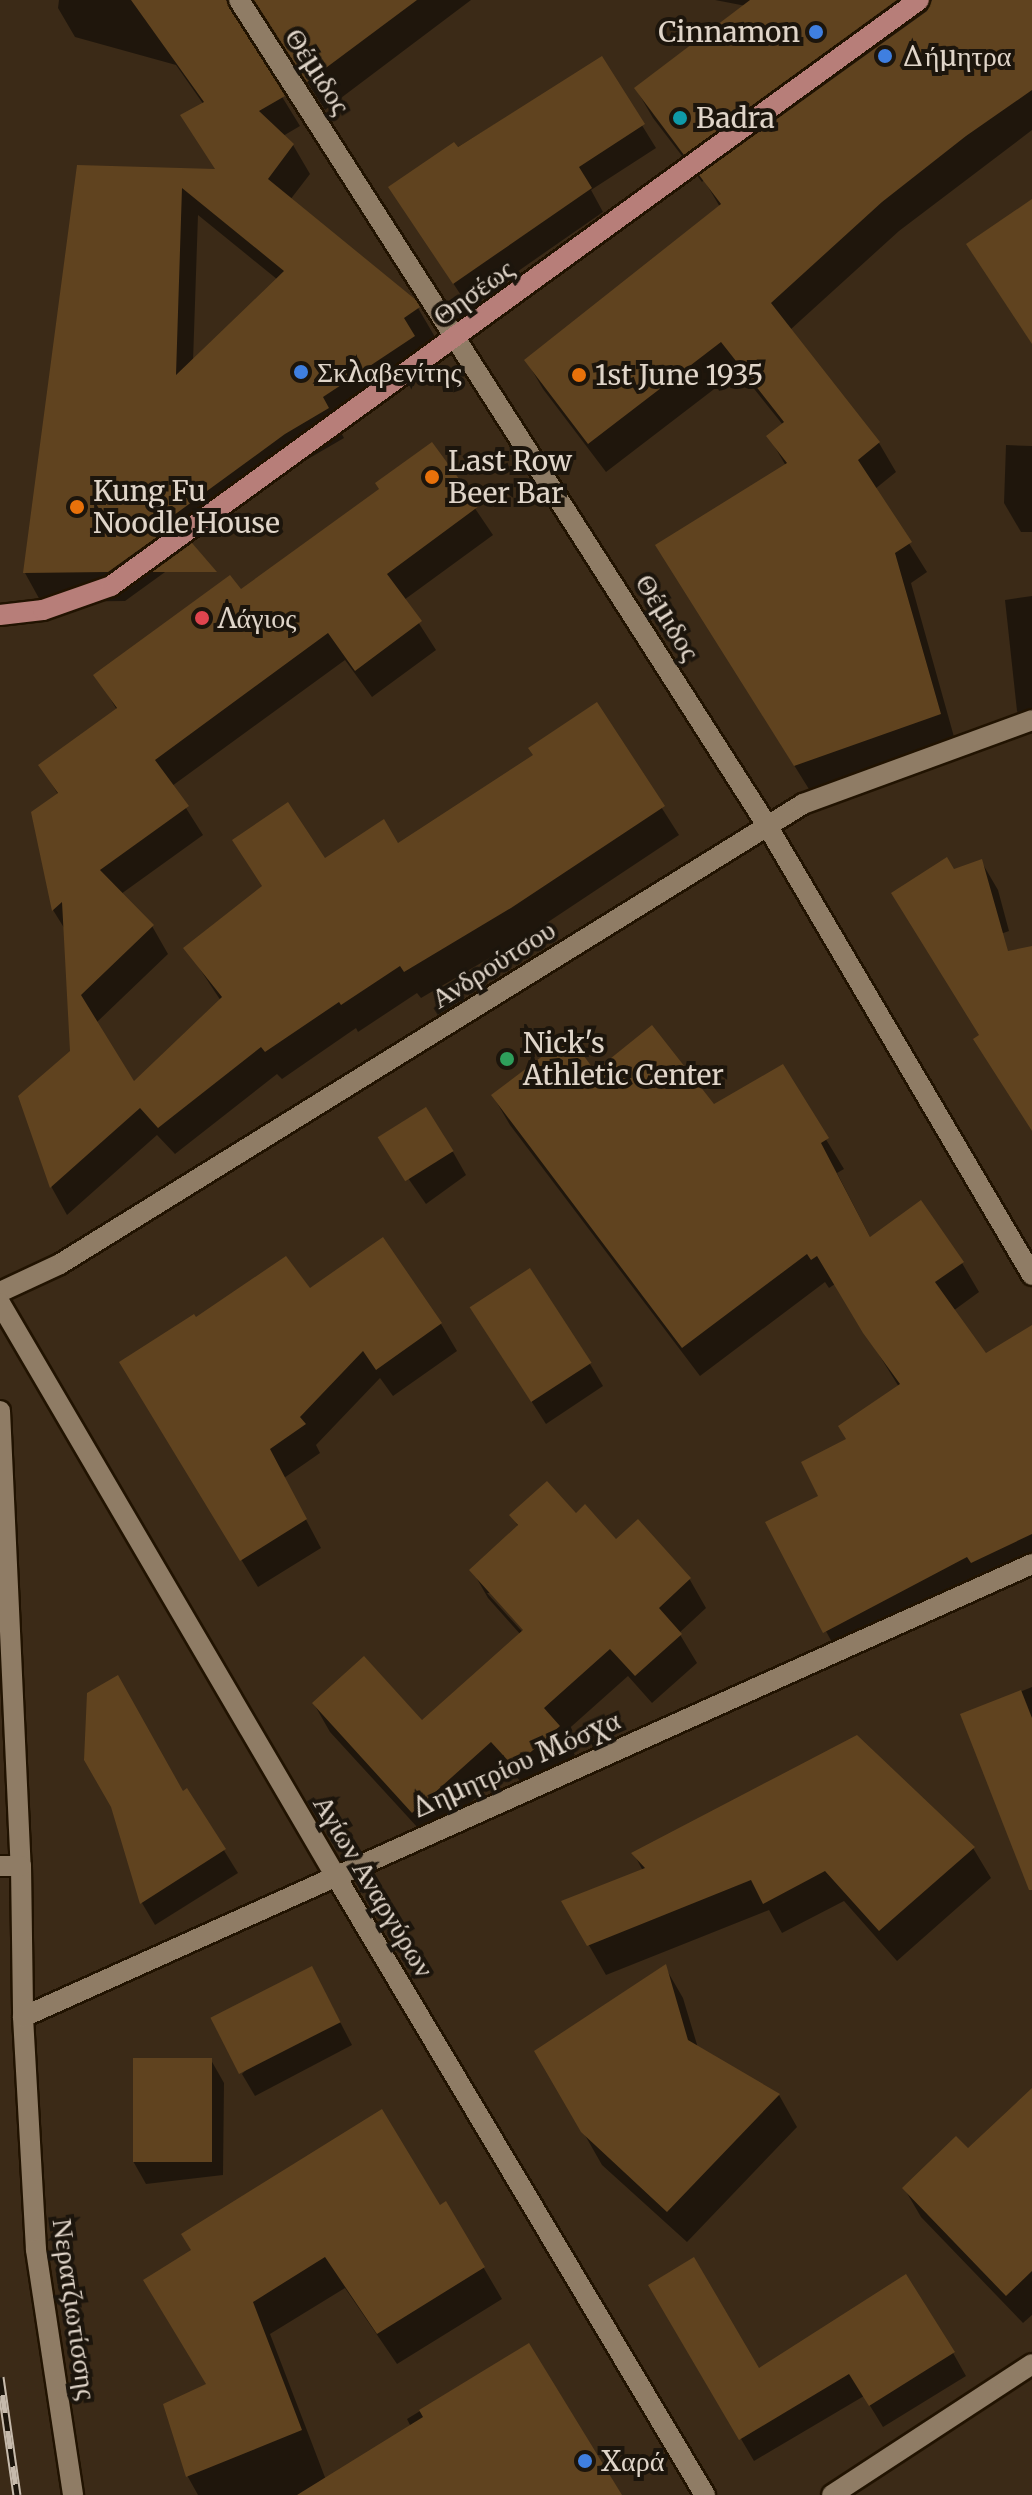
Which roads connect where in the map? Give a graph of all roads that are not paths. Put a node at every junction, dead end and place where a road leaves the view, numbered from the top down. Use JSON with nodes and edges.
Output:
{"nodes":[{"id":1,"x":239,"y":0,"type":"edge"},
{"id":2,"x":919,"y":0,"type":"edge"},
{"id":3,"x":457,"y":338,"type":"junction"},
{"id":4,"x":0,"y":615,"type":"edge"},
{"id":5,"x":1032,"y":720,"type":"edge"},
{"id":6,"x":768,"y":827,"type":"junction"},
{"id":7,"x":1032,"y":1275,"type":"edge"},
{"id":8,"x":0,"y":1292,"type":"edge"},
{"id":9,"x":0,"y":1303,"type":"edge"},
{"id":10,"x":0,"y":1411,"type":"edge"},
{"id":11,"x":1032,"y":1564,"type":"edge"},
{"id":12,"x":10,"y":1866,"type":"edge"},
{"id":13,"x":335,"y":1875,"type":"junction"},
{"id":14,"x":23,"y":2017,"type":"junction"},
{"id":15,"x":1032,"y":2364,"type":"edge"},
{"id":16,"x":73,"y":2495,"type":"edge"},
{"id":17,"x":705,"y":2495,"type":"edge"},
{"id":18,"x":832,"y":2495,"type":"edge"}],
"edges":[{"from":1,"to":3,"type":"street","name":"Θέμιδος"},
{"from":2,"to":3,"type":"main road","name":"Θησέως"},
{"from":3,"to":4,"type":"main road","name":"Θησέως"},
{"from":3,"to":6,"type":"street","name":"Θέμιδος"},
{"from":5,"to":6,"type":"street","name":"Ανδρούτσου"},
{"from":6,"to":7,"type":"street","name":"Θέμιδος"},
{"from":6,"to":8,"type":"street","name":"Ανδρούτσου"},
{"from":9,"to":13,"type":"street","name":"Αγίων Αναργύρων"},
{"from":10,"to":12,"type":"street","name":"Νερατζιωτίσσης"},
{"from":11,"to":13,"type":"street","name":"Δημητρίου Μόσχα"},
{"from":12,"to":14,"type":"street","name":"Νερατζιωτίσσης"},
{"from":13,"to":14,"type":"street","name":"Δημητρίου Μόσχα"},
{"from":13,"to":17,"type":"street","name":"Αγίων Αναργύρων"},
{"from":14,"to":16,"type":"street","name":"Νερατζιωτίσσης"},
{"from":15,"to":18,"type":"street"}]}
